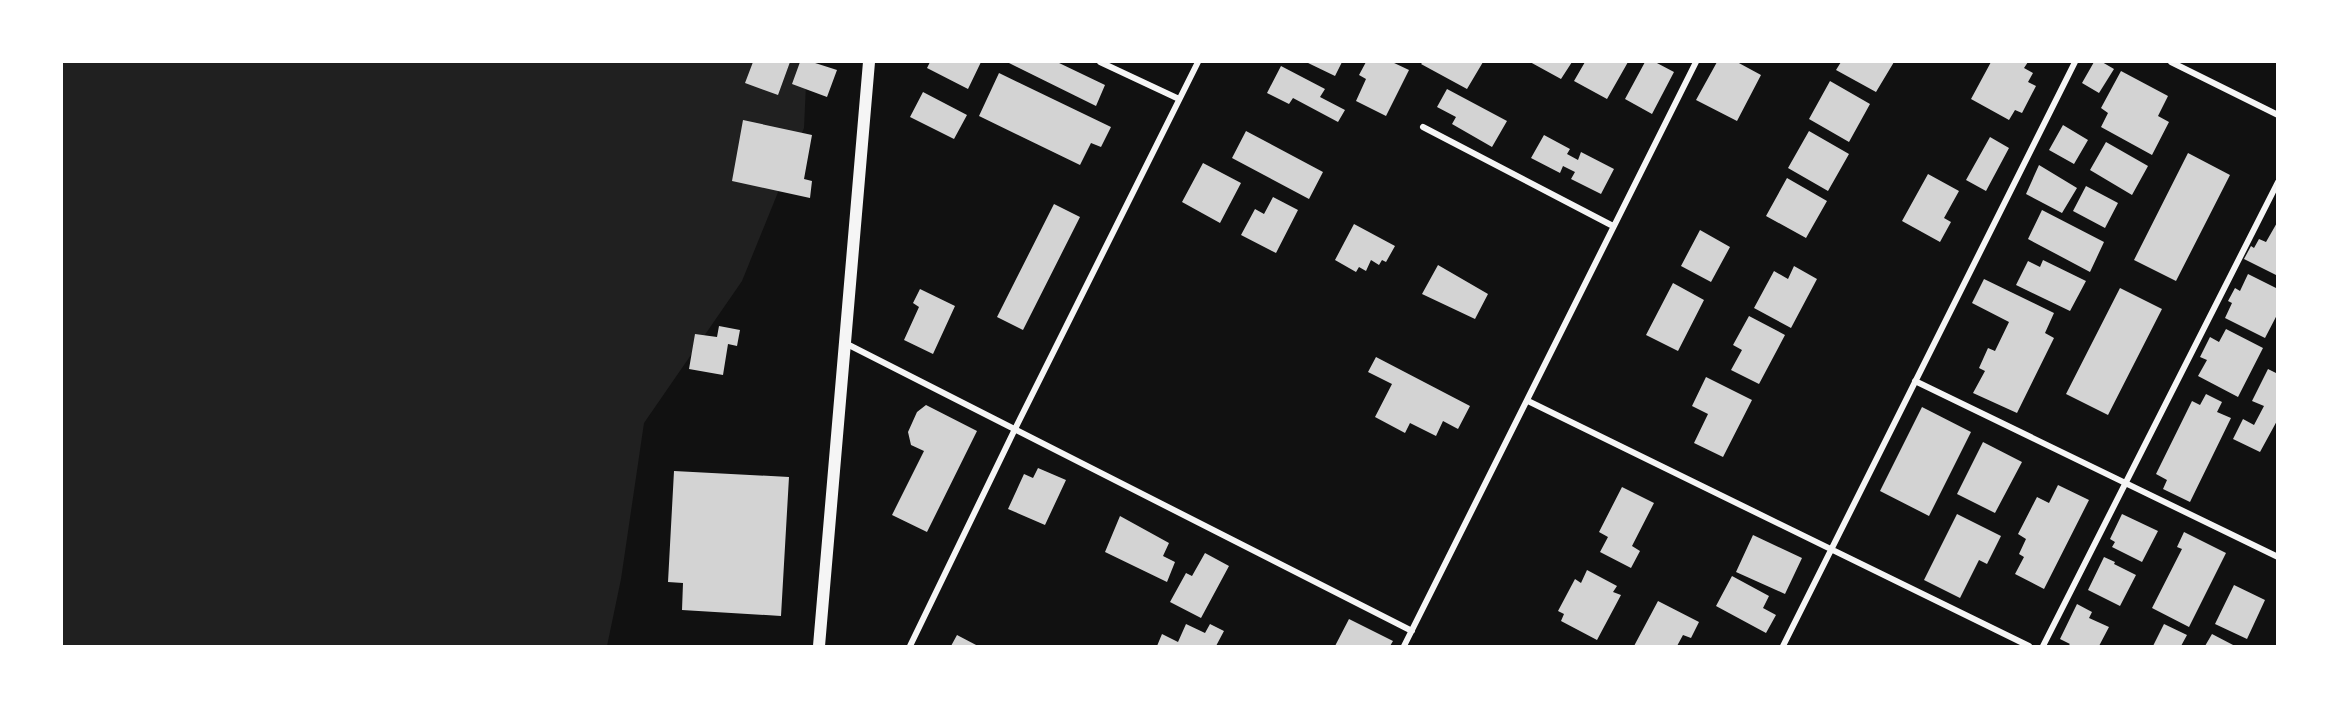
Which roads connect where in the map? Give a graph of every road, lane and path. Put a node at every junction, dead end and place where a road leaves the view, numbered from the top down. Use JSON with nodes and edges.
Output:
{"nodes":[{"id":1,"x":869,"y":62,"type":"edge"},
{"id":2,"x":1100,"y":62,"type":"edge"},
{"id":3,"x":1198,"y":62,"type":"edge"},
{"id":4,"x":1696,"y":62,"type":"edge"},
{"id":5,"x":2075,"y":62,"type":"edge"},
{"id":6,"x":2171,"y":62,"type":"edge"},
{"id":7,"x":1179,"y":99,"type":"junction"},
{"id":8,"x":2277,"y":115,"type":"edge"},
{"id":9,"x":1423,"y":127,"type":"dead end"},
{"id":10,"x":2277,"y":182,"type":"edge"},
{"id":11,"x":1613,"y":226,"type":"junction"},
{"id":12,"x":845,"y":343,"type":"junction"},
{"id":13,"x":1915,"y":381,"type":"junction"},
{"id":14,"x":1528,"y":401,"type":"junction"},
{"id":15,"x":1015,"y":429,"type":"junction"},
{"id":16,"x":2126,"y":482,"type":"junction"},
{"id":17,"x":1832,"y":549,"type":"junction"},
{"id":18,"x":2277,"y":557,"type":"edge"},
{"id":19,"x":1412,"y":631,"type":"junction"},
{"id":20,"x":819,"y":646,"type":"edge"},
{"id":21,"x":909,"y":646,"type":"edge"},
{"id":22,"x":1404,"y":646,"type":"edge"},
{"id":23,"x":1783,"y":646,"type":"edge"},
{"id":24,"x":2029,"y":646,"type":"edge"},
{"id":25,"x":2043,"y":646,"type":"edge"}],
"edges":[{"from":1,"to":12,"type":"main road"},
{"from":2,"to":7,"type":"street"},
{"from":3,"to":7,"type":"street"},
{"from":4,"to":11,"type":"street"},
{"from":5,"to":13,"type":"street"},
{"from":6,"to":8,"type":"street"},
{"from":7,"to":15,"type":"street"},
{"from":9,"to":11,"type":"street"},
{"from":10,"to":16,"type":"street"},
{"from":11,"to":14,"type":"street"},
{"from":12,"to":15,"type":"street"},
{"from":12,"to":20,"type":"main road"},
{"from":13,"to":16,"type":"street"},
{"from":13,"to":17,"type":"street"},
{"from":14,"to":17,"type":"street"},
{"from":14,"to":19,"type":"street"},
{"from":15,"to":19,"type":"street"},
{"from":15,"to":21,"type":"street"},
{"from":16,"to":18,"type":"street"},
{"from":16,"to":25,"type":"street"},
{"from":17,"to":23,"type":"street"},
{"from":17,"to":24,"type":"street"},
{"from":19,"to":22,"type":"street"}]}
